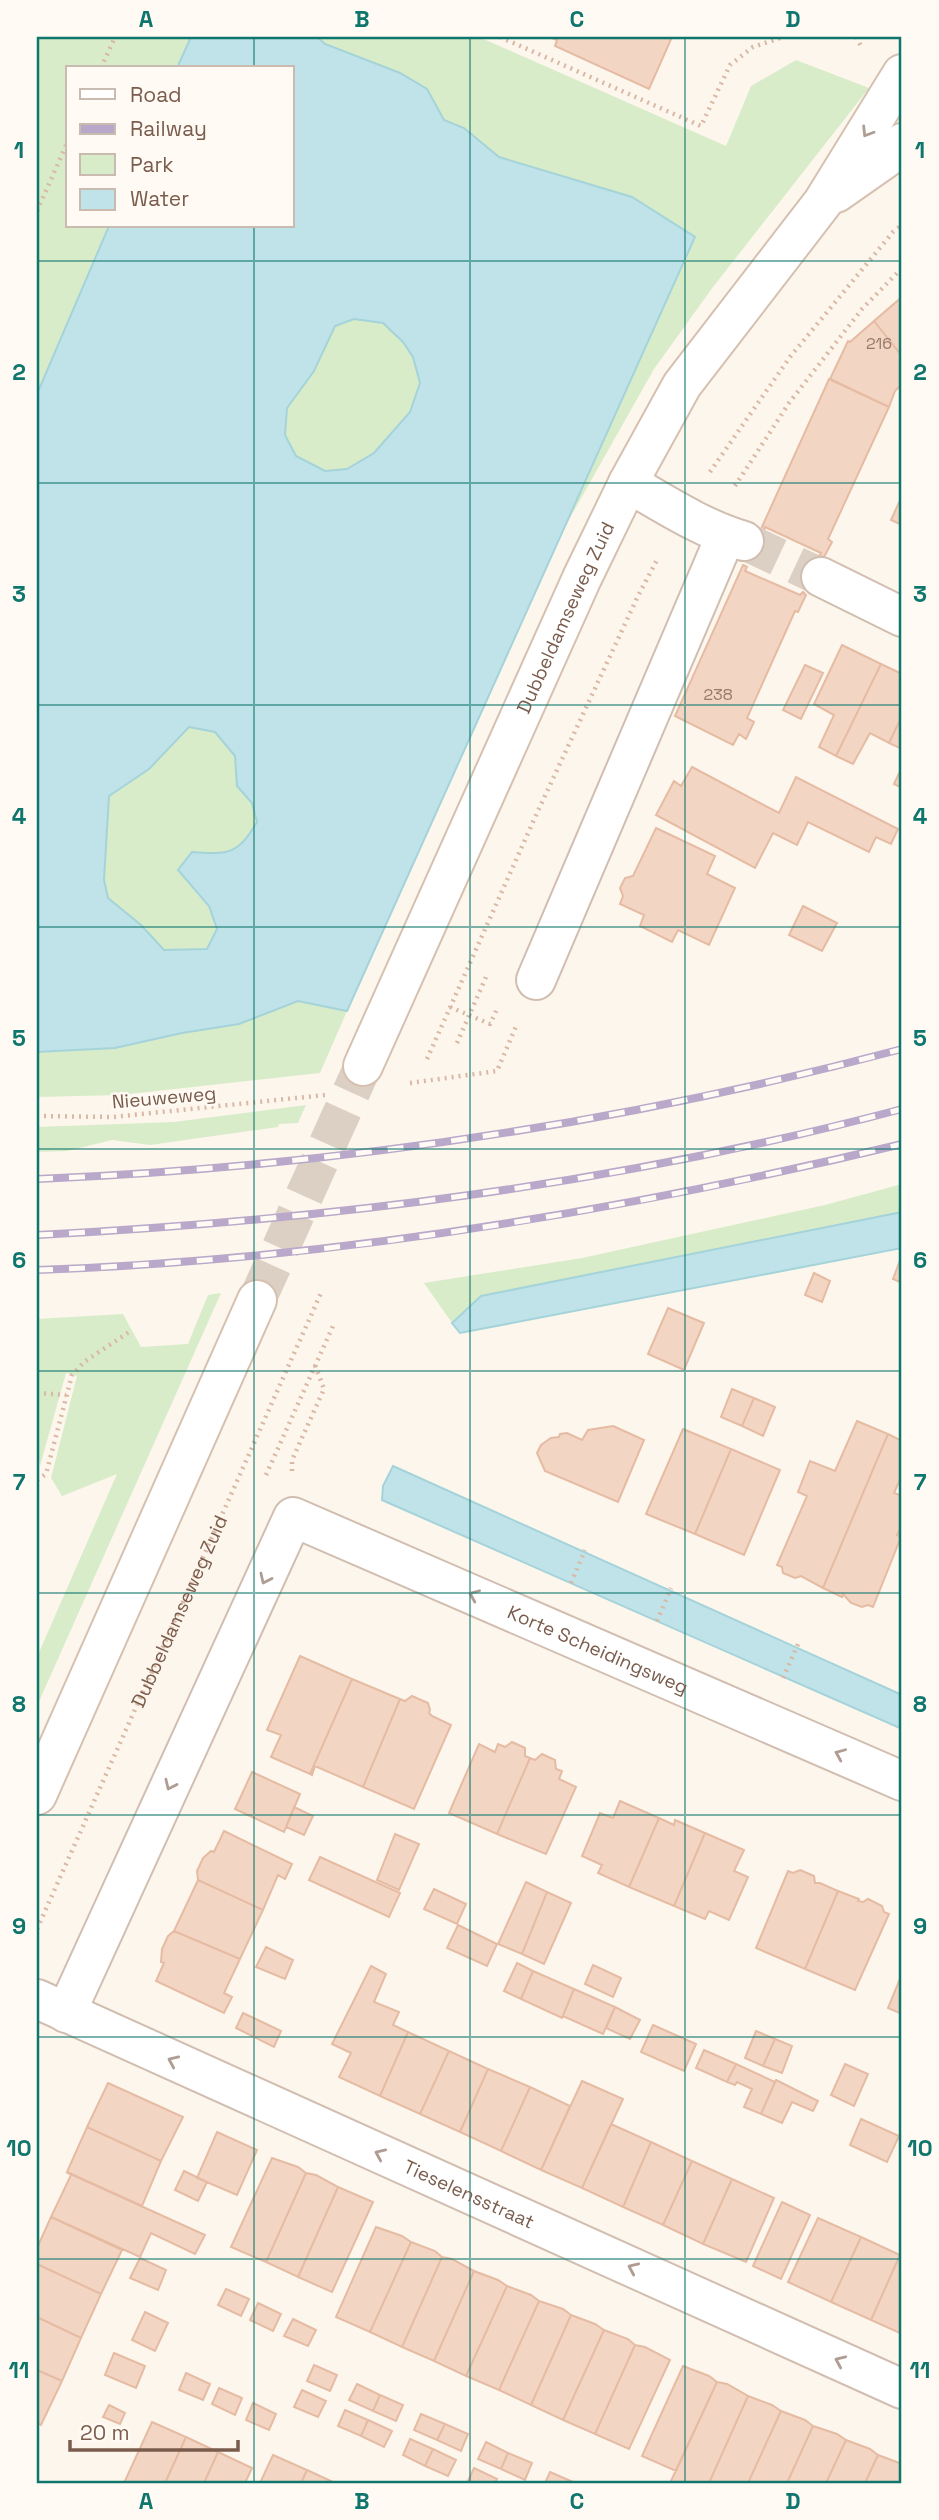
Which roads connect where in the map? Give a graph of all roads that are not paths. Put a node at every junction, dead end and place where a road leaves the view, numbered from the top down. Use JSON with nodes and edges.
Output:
{"nodes":[{"id":1,"x":902,"y":74,"type":"edge"},
{"id":2,"x":902,"y":143,"type":"edge"},
{"id":3,"x":823,"y":202,"type":"junction"},
{"id":4,"x":628,"y":483,"type":"junction"},
{"id":5,"x":821,"y":577,"type":"tunnel mouth"},
{"id":6,"x":902,"y":617,"type":"edge"},
{"id":7,"x":536,"y":979,"type":"road end"},
{"id":8,"x":363,"y":1066,"type":"tunnel mouth"},
{"id":9,"x":257,"y":1300,"type":"tunnel mouth"},
{"id":10,"x":902,"y":1782,"type":"edge"},
{"id":11,"x":37,"y":1795,"type":"edge"},
{"id":12,"x":51,"y":2006,"type":"edge"},
{"id":13,"x":902,"y":2389,"type":"edge"}],
"edges":[{"from":1,"to":3,"type":"street","name":"Dubbeldamseweg Zuid","one_way":true},
{"from":2,"to":3,"type":"street","name":"Dubbeldamseweg Zuid"},
{"from":3,"to":4,"type":"street","name":"Dubbeldamseweg Zuid"},
{"from":4,"to":7,"type":"street"},
{"from":4,"to":8,"type":"street","name":"Dubbeldamseweg Zuid"},
{"from":5,"to":6,"type":"street"},
{"from":9,"to":11,"type":"street"},
{"from":10,"to":12,"type":"street","name":"Korte Scheidingsweg","one_way":true},
{"from":13,"to":12,"type":"street","name":"Tieselensstraat","one_way":true}]}
